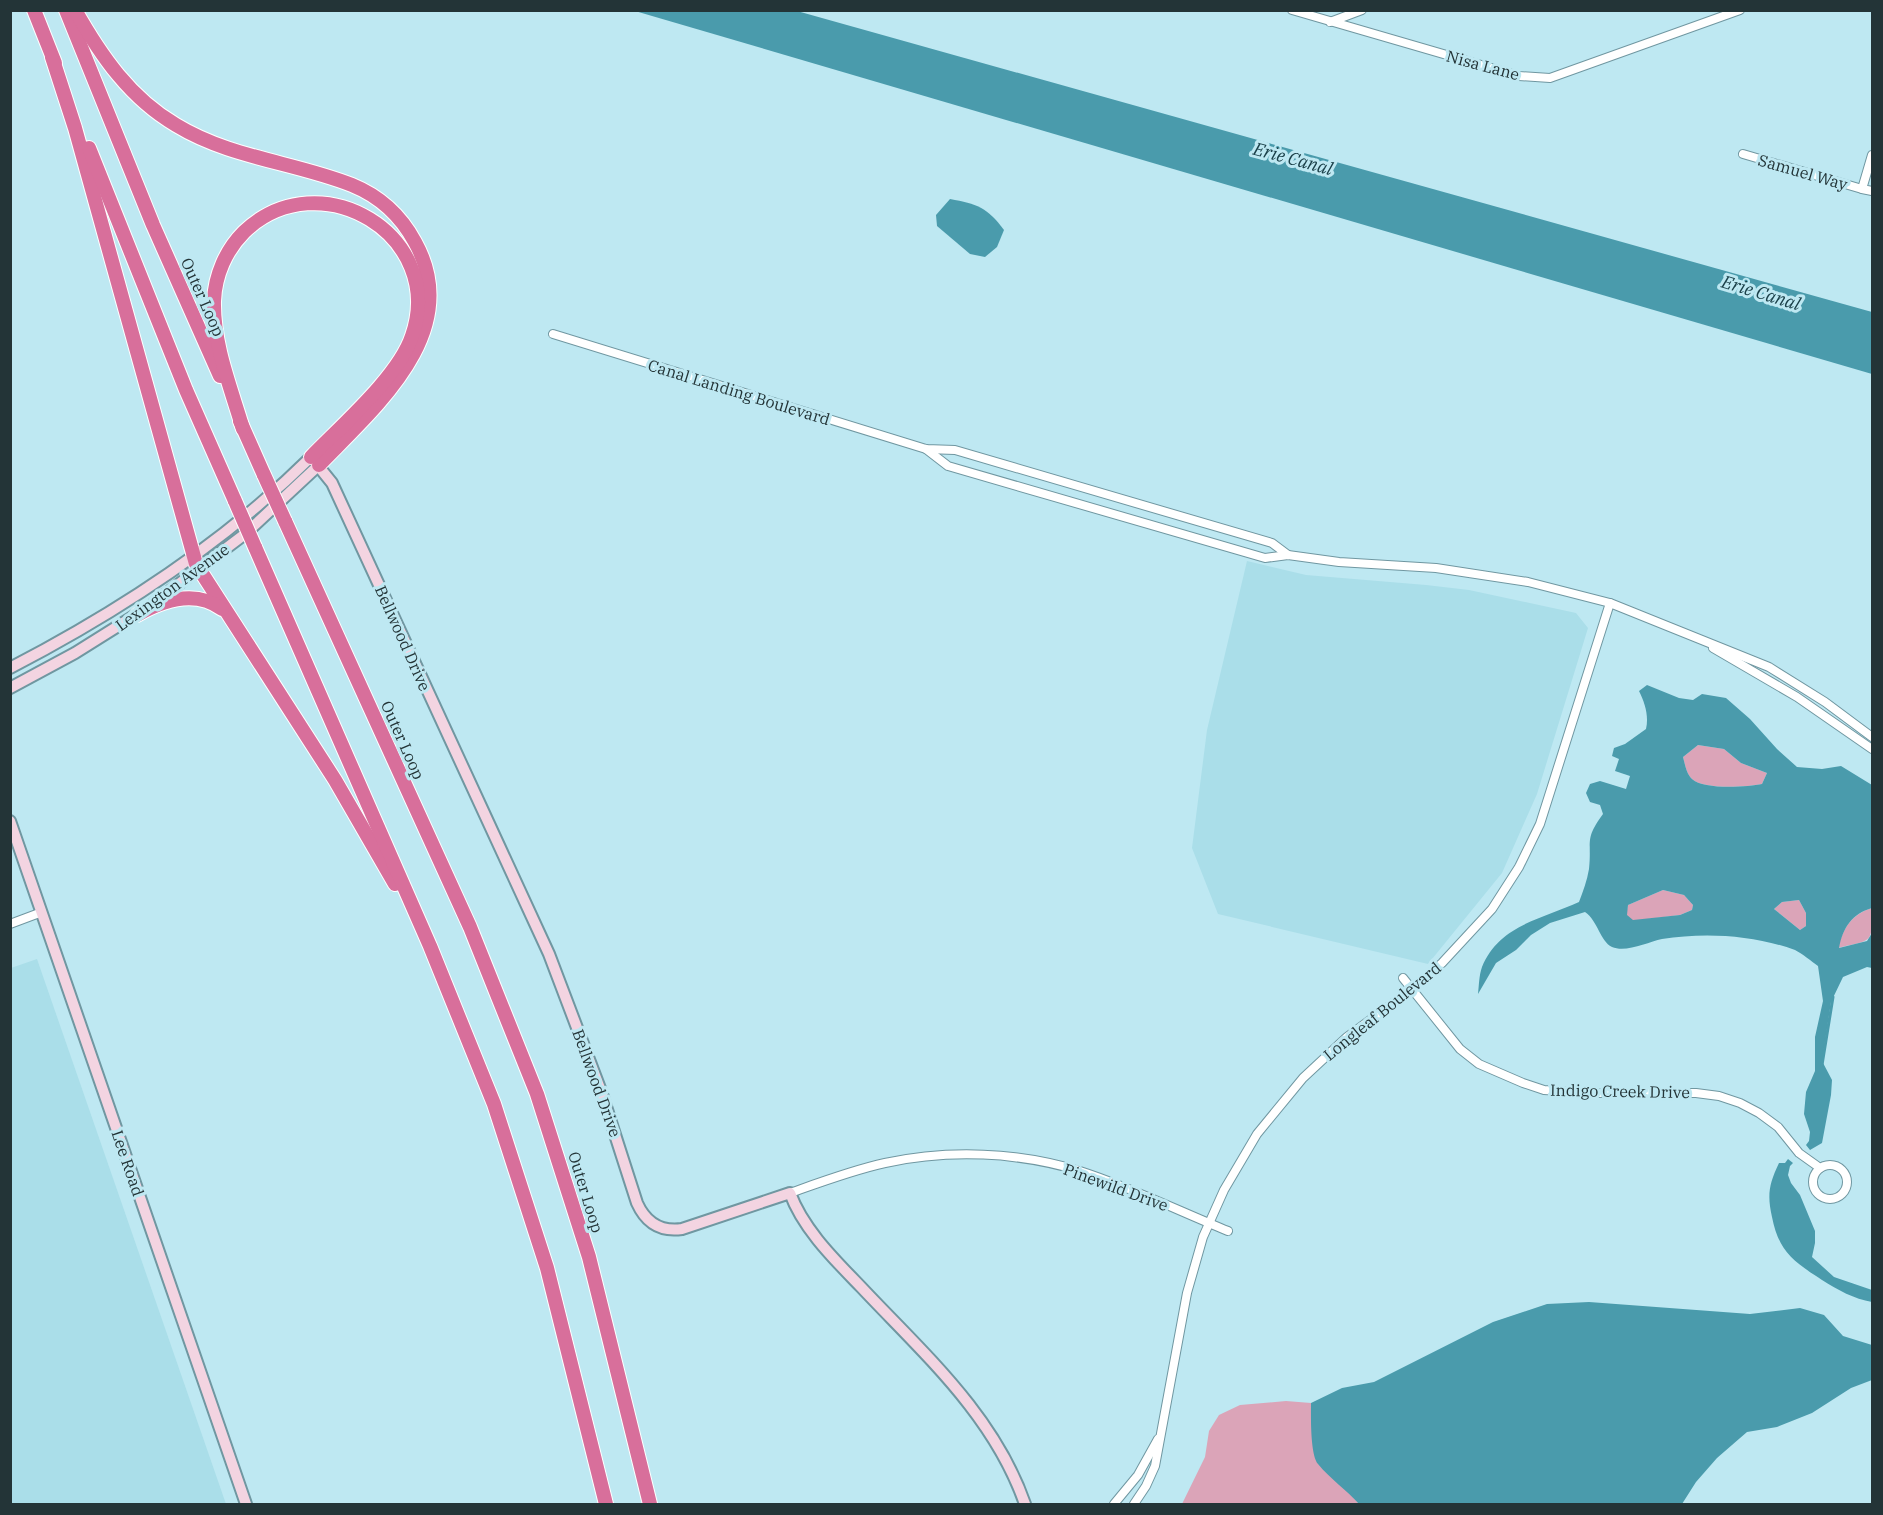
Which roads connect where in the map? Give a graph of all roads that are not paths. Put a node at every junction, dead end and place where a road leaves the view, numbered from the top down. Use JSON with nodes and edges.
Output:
{"nodes":[{"id":1,"x":34,"y":10,"type":"edge"},
{"id":2,"x":66,"y":10,"type":"edge"},
{"id":3,"x":75,"y":10,"type":"edge"},
{"id":4,"x":1292,"y":10,"type":"edge"},
{"id":5,"x":1362,"y":10,"type":"edge"},
{"id":6,"x":1740,"y":10,"type":"edge"},
{"id":7,"x":1330,"y":22,"type":"junction"},
{"id":8,"x":52,"y":57,"type":"junction"},
{"id":9,"x":1743,"y":154,"type":"dead end"},
{"id":10,"x":1872,"y":155,"type":"edge"},
{"id":11,"x":1862,"y":189,"type":"junction"},
{"id":12,"x":1872,"y":191,"type":"edge"},
{"id":13,"x":553,"y":334,"type":"dead end"},
{"id":14,"x":243,"y":429,"type":"junction"},
{"id":15,"x":926,"y":449,"type":"junction"},
{"id":16,"x":315,"y":461,"type":"junction"},
{"id":17,"x":1287,"y":555,"type":"junction"},
{"id":18,"x":197,"y":564,"type":"junction"},
{"id":19,"x":1610,"y":603,"type":"junction"},
{"id":20,"x":137,"y":615,"type":"junction"},
{"id":21,"x":229,"y":616,"type":"junction"},
{"id":22,"x":1697,"y":638,"type":"junction"},
{"id":23,"x":10,"y":668,"type":"edge"},
{"id":24,"x":10,"y":688,"type":"edge"},
{"id":25,"x":1872,"y":737,"type":"edge"},
{"id":26,"x":1872,"y":749,"type":"edge"},
{"id":27,"x":10,"y":821,"type":"edge"},
{"id":28,"x":42,"y":912,"type":"junction"},
{"id":29,"x":10,"y":924,"type":"edge"},
{"id":30,"x":430,"y":946,"type":"junction"},
{"id":31,"x":1403,"y":978,"type":"dead end"},
{"id":32,"x":1412,"y":989,"type":"junction"},
{"id":33,"x":1820,"y":1168,"type":"junction"},
{"id":34,"x":790,"y":1193,"type":"junction"},
{"id":35,"x":1209,"y":1223,"type":"junction"},
{"id":36,"x":1228,"y":1231,"type":"dead end"},
{"id":37,"x":1164,"y":1421,"type":"junction"},
{"id":38,"x":246,"y":1504,"type":"edge"},
{"id":39,"x":606,"y":1504,"type":"edge"},
{"id":40,"x":650,"y":1504,"type":"edge"},
{"id":41,"x":1025,"y":1504,"type":"edge"},
{"id":42,"x":1114,"y":1504,"type":"edge"},
{"id":43,"x":1134,"y":1504,"type":"edge"}],
"edges":[{"from":1,"to":8,"type":"highway"},
{"from":2,"to":14,"type":"highway","name":"Outer Loop"},
{"from":3,"to":16,"type":"highway"},
{"from":4,"to":7,"type":"street","name":"Nisa Lane"},
{"from":5,"to":7,"type":"street"},
{"from":6,"to":7,"type":"street","name":"Nisa Lane"},
{"from":8,"to":18,"type":"highway"},
{"from":8,"to":30,"type":"highway","bridge":true},
{"from":9,"to":11,"type":"street","name":"Samuel Way"},
{"from":10,"to":11,"type":"street","name":"Samuel Way"},
{"from":11,"to":12,"type":"street","name":"Samuel Way"},
{"from":13,"to":15,"type":"street","name":"Canal Landing Boulevard"},
{"from":14,"to":16,"type":"highway"},
{"from":14,"to":40,"type":"highway","name":"Outer Loop","bridge":true},
{"from":15,"to":17,"type":"street","name":"Canal Landing Boulevard"},
{"from":15,"to":17,"type":"street","name":"Canal Landing Boulevard"},
{"from":16,"to":18,"type":"street","name":"Lexington Avenue"},
{"from":16,"to":34,"type":"street","name":"Bellwood Drive"},
{"from":17,"to":19,"type":"street","name":"Canal Landing Boulevard"},
{"from":18,"to":20,"type":"street","name":"Lexington Avenue"},
{"from":18,"to":21,"type":"highway"},
{"from":18,"to":23,"type":"street","name":"Lexington Avenue"},
{"from":19,"to":22,"type":"street","name":"Canal Landing Boulevard"},
{"from":19,"to":32,"type":"street","name":"Longleaf Boulevard"},
{"from":20,"to":21,"type":"highway"},
{"from":20,"to":24,"type":"street","name":"Lexington Avenue"},
{"from":21,"to":30,"type":"highway"},
{"from":22,"to":25,"type":"street","name":"Canal Landing Boulevard"},
{"from":22,"to":26,"type":"street","name":"Canal Landing Boulevard"},
{"from":27,"to":28,"type":"street","name":"Lee Road"},
{"from":28,"to":29,"type":"street"},
{"from":28,"to":38,"type":"street","name":"Lee Road"},
{"from":30,"to":39,"type":"highway"},
{"from":31,"to":32,"type":"street","name":"Indigo Creek Drive"},
{"from":32,"to":33,"type":"street","name":"Indigo Creek Drive"},
{"from":32,"to":35,"type":"street","name":"Longleaf Boulevard"},
{"from":33,"to":33,"type":"street","name":"Indigo Creek Drive"},
{"from":34,"to":35,"type":"street","name":"Pinewild Drive"},
{"from":34,"to":41,"type":"street"},
{"from":35,"to":36,"type":"street","name":"Pinewild Drive"},
{"from":35,"to":37,"type":"street","name":"Longleaf Boulevard"},
{"from":37,"to":42,"type":"street","name":"Longleaf Boulevard"},
{"from":37,"to":43,"type":"street","name":"Longleaf Boulevard"}]}
